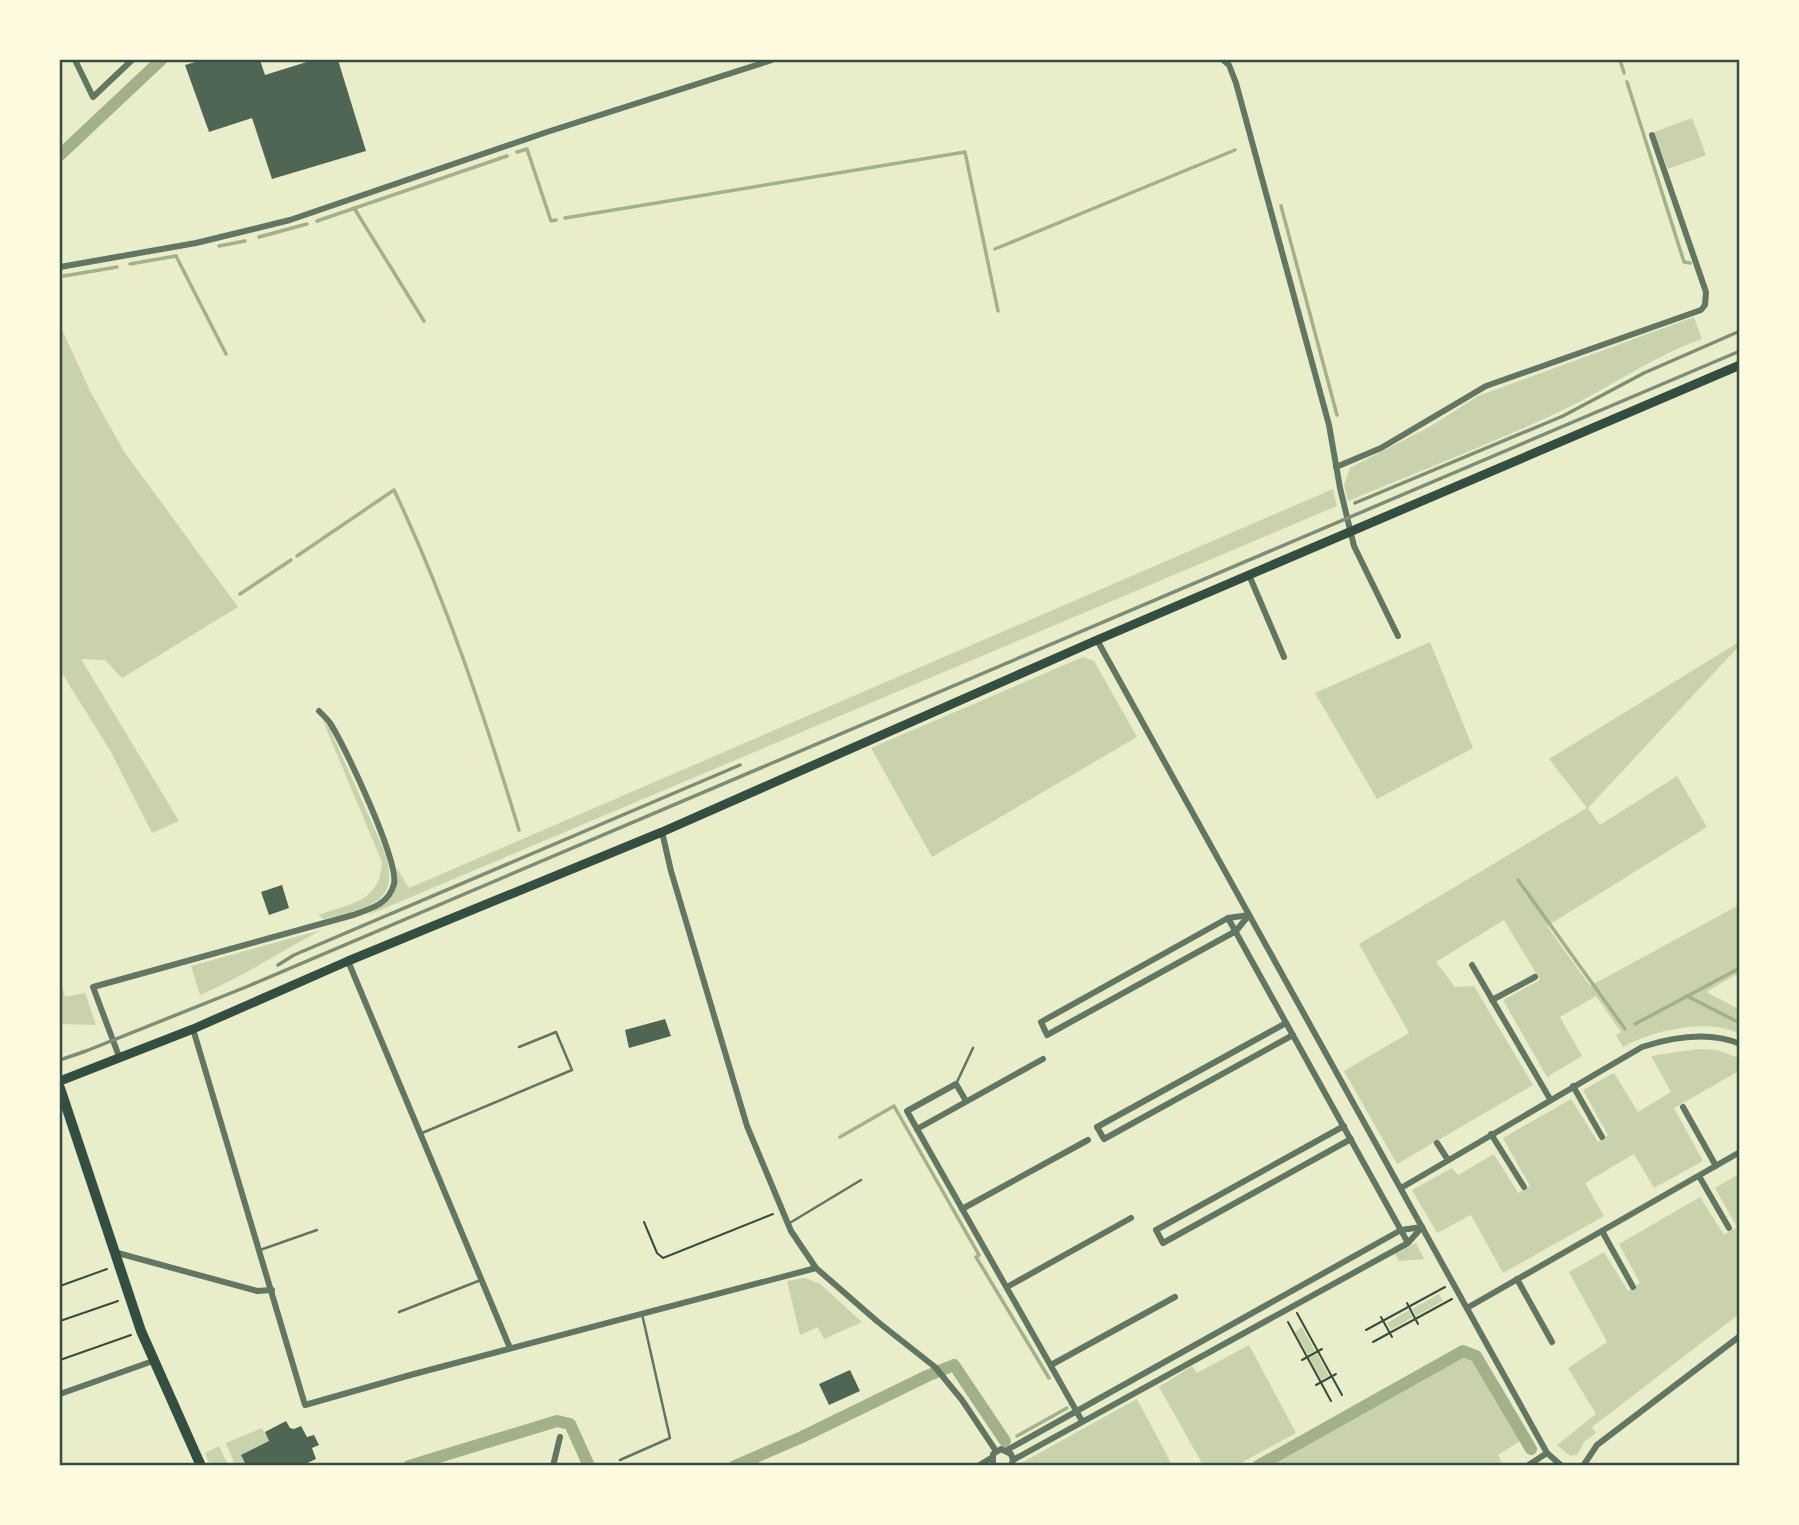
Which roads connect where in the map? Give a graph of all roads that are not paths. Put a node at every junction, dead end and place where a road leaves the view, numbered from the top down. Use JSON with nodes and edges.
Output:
{"nodes":[{"id":1,"x":75,"y":60,"type":"edge"},
{"id":2,"x":132,"y":60,"type":"edge"},
{"id":3,"x":772,"y":60,"type":"edge"},
{"id":4,"x":1223,"y":60,"type":"edge"},
{"id":5,"x":1652,"y":135,"type":"dead end"},
{"id":6,"x":60,"y":267,"type":"edge"},
{"id":7,"x":1740,"y":365,"type":"edge"},
{"id":8,"x":1336,"y":467,"type":"junction"},
{"id":9,"x":1350,"y":531,"type":"junction"},
{"id":10,"x":1249,"y":575,"type":"junction"},
{"id":11,"x":1398,"y":636,"type":"dead end"},
{"id":12,"x":1097,"y":640,"type":"junction"},
{"id":13,"x":1284,"y":657,"type":"dead end"},
{"id":14,"x":319,"y":711,"type":"dead end"},
{"id":15,"x":662,"y":832,"type":"junction"},
{"id":16,"x":1250,"y":915,"type":"junction"},
{"id":17,"x":1228,"y":918,"type":"junction"},
{"id":18,"x":1236,"y":932,"type":"junction"},
{"id":19,"x":348,"y":961,"type":"junction"},
{"id":20,"x":1472,"y":965,"type":"dead end"},
{"id":21,"x":1535,"y":977,"type":"dead end"},
{"id":22,"x":1492,"y":1000,"type":"junction"},
{"id":23,"x":1286,"y":1023,"type":"junction"},
{"id":24,"x":193,"y":1029,"type":"junction"},
{"id":25,"x":1293,"y":1035,"type":"junction"},
{"id":26,"x":1740,"y":1044,"type":"edge"},
{"id":27,"x":519,"y":1047,"type":"dead end"},
{"id":28,"x":973,"y":1048,"type":"dead end"},
{"id":29,"x":120,"y":1059,"type":"junction"},
{"id":30,"x":1043,"y":1059,"type":"dead end"},
{"id":31,"x":60,"y":1081,"type":"edge"},
{"id":32,"x":956,"y":1084,"type":"junction"},
{"id":33,"x":1573,"y":1086,"type":"junction"},
{"id":34,"x":60,"y":1088,"type":"edge"},
{"id":35,"x":1550,"y":1099,"type":"junction"},
{"id":36,"x":966,"y":1101,"type":"junction"},
{"id":37,"x":1683,"y":1107,"type":"dead end"},
{"id":38,"x":1344,"y":1126,"type":"junction"},
{"id":39,"x":916,"y":1129,"type":"junction"},
{"id":40,"x":420,"y":1134,"type":"junction"},
{"id":41,"x":1491,"y":1134,"type":"junction"},
{"id":42,"x":1602,"y":1136,"type":"dead end"},
{"id":43,"x":1351,"y":1139,"type":"junction"},
{"id":44,"x":1088,"y":1140,"type":"dead end"},
{"id":45,"x":1437,"y":1143,"type":"dead end"},
{"id":46,"x":1740,"y":1152,"type":"edge"},
{"id":47,"x":1448,"y":1160,"type":"junction"},
{"id":48,"x":1716,"y":1166,"type":"junction"},
{"id":49,"x":1699,"y":1176,"type":"junction"},
{"id":50,"x":860,"y":1180,"type":"dead end"},
{"id":51,"x":1524,"y":1187,"type":"dead end"},
{"id":52,"x":1401,"y":1188,"type":"junction"},
{"id":53,"x":962,"y":1209,"type":"junction"},
{"id":54,"x":1131,"y":1218,"type":"dead end"},
{"id":55,"x":788,"y":1224,"type":"junction"},
{"id":56,"x":1422,"y":1227,"type":"junction"},
{"id":57,"x":1729,"y":1228,"type":"dead end"},
{"id":58,"x":317,"y":1230,"type":"dead end"},
{"id":59,"x":1401,"y":1230,"type":"junction"},
{"id":60,"x":1602,"y":1231,"type":"junction"},
{"id":61,"x":1408,"y":1243,"type":"junction"},
{"id":62,"x":260,"y":1250,"type":"junction"},
{"id":63,"x":114,"y":1252,"type":"junction"},
{"id":64,"x":816,"y":1268,"type":"junction"},
{"id":65,"x":1517,"y":1279,"type":"junction"},
{"id":66,"x":481,"y":1280,"type":"junction"},
{"id":67,"x":1007,"y":1287,"type":"junction"},
{"id":68,"x":1633,"y":1287,"type":"dead end"},
{"id":69,"x":272,"y":1290,"type":"junction"},
{"id":70,"x":1175,"y":1297,"type":"dead end"},
{"id":71,"x":1467,"y":1308,"type":"junction"},
{"id":72,"x":399,"y":1312,"type":"dead end"},
{"id":73,"x":642,"y":1314,"type":"junction"},
{"id":74,"x":1740,"y":1336,"type":"edge"},
{"id":75,"x":1552,"y":1342,"type":"dead end"},
{"id":76,"x":510,"y":1348,"type":"junction"},
{"id":77,"x":153,"y":1361,"type":"junction"},
{"id":78,"x":1051,"y":1365,"type":"junction"},
{"id":79,"x":60,"y":1394,"type":"edge"},
{"id":80,"x":1076,"y":1411,"type":"junction"},
{"id":81,"x":1082,"y":1422,"type":"junction"},
{"id":82,"x":560,"y":1437,"type":"dead end"},
{"id":83,"x":1007,"y":1450,"type":"junction"},
{"id":84,"x":996,"y":1451,"type":"junction"},
{"id":85,"x":1547,"y":1452,"type":"junction"},
{"id":86,"x":620,"y":1460,"type":"dead end"},
{"id":87,"x":992,"y":1462,"type":"edge"},
{"id":88,"x":1012,"y":1463,"type":"edge"},
{"id":89,"x":201,"y":1465,"type":"edge"},
{"id":90,"x":553,"y":1465,"type":"edge"},
{"id":91,"x":978,"y":1465,"type":"edge"},
{"id":92,"x":1527,"y":1465,"type":"edge"},
{"id":93,"x":1562,"y":1465,"type":"edge"},
{"id":94,"x":1583,"y":1465,"type":"edge"}],
"edges":[{"from":1,"to":2,"type":"street"},
{"from":3,"to":6,"type":"street"},
{"from":4,"to":8,"type":"street"},
{"from":5,"to":8,"type":"street"},
{"from":7,"to":9,"type":"main road"},
{"from":8,"to":9,"type":"street"},
{"from":9,"to":10,"type":"main road"},
{"from":9,"to":11,"type":"street"},
{"from":10,"to":12,"type":"main road"},
{"from":10,"to":13,"type":"street"},
{"from":12,"to":15,"type":"main road"},
{"from":12,"to":16,"type":"street"},
{"from":14,"to":29,"type":"street"},
{"from":15,"to":19,"type":"main road"},
{"from":15,"to":55,"type":"street"},
{"from":16,"to":17,"type":"street"},
{"from":16,"to":18,"type":"street"},
{"from":16,"to":52,"type":"street"},
{"from":17,"to":18,"type":"street"},
{"from":17,"to":18,"type":"street"},
{"from":18,"to":23,"type":"street"},
{"from":19,"to":24,"type":"main road"},
{"from":19,"to":40,"type":"street"},
{"from":20,"to":22,"type":"street"},
{"from":21,"to":22,"type":"street"},
{"from":22,"to":35,"type":"street"},
{"from":23,"to":25,"type":"street"},
{"from":23,"to":25,"type":"street"},
{"from":24,"to":29,"type":"main road"},
{"from":24,"to":62,"type":"street"},
{"from":25,"to":38,"type":"street"},
{"from":26,"to":33,"type":"street"},
{"from":27,"to":40,"type":"lane"},
{"from":28,"to":32,"type":"lane"},
{"from":29,"to":31,"type":"main road"},
{"from":30,"to":36,"type":"street"},
{"from":32,"to":36,"type":"street"},
{"from":32,"to":39,"type":"street"},
{"from":33,"to":35,"type":"street"},
{"from":33,"to":42,"type":"street"},
{"from":34,"to":63,"type":"main road"},
{"from":35,"to":41,"type":"street"},
{"from":36,"to":39,"type":"street"},
{"from":37,"to":48,"type":"street"},
{"from":38,"to":43,"type":"street"},
{"from":38,"to":43,"type":"street"},
{"from":39,"to":53,"type":"street"},
{"from":40,"to":66,"type":"street"},
{"from":41,"to":47,"type":"street"},
{"from":41,"to":51,"type":"street"},
{"from":43,"to":59,"type":"street"},
{"from":44,"to":53,"type":"street"},
{"from":45,"to":47,"type":"street"},
{"from":46,"to":48,"type":"street"},
{"from":47,"to":52,"type":"street"},
{"from":48,"to":49,"type":"street"},
{"from":49,"to":57,"type":"street"},
{"from":49,"to":60,"type":"street"},
{"from":50,"to":55,"type":"lane"},
{"from":52,"to":56,"type":"street"},
{"from":53,"to":67,"type":"street"},
{"from":54,"to":67,"type":"street"},
{"from":55,"to":64,"type":"street"},
{"from":56,"to":59,"type":"street"},
{"from":56,"to":61,"type":"street"},
{"from":56,"to":71,"type":"street"},
{"from":58,"to":62,"type":"lane"},
{"from":59,"to":61,"type":"street"},
{"from":59,"to":80,"type":"street"},
{"from":60,"to":65,"type":"street"},
{"from":60,"to":68,"type":"street"},
{"from":61,"to":81,"type":"street"},
{"from":62,"to":69,"type":"street"},
{"from":63,"to":69,"type":"street"},
{"from":63,"to":77,"type":"main road"},
{"from":64,"to":73,"type":"street"},
{"from":64,"to":84,"type":"street"},
{"from":65,"to":71,"type":"street"},
{"from":65,"to":75,"type":"street"},
{"from":66,"to":72,"type":"lane"},
{"from":66,"to":76,"type":"street"},
{"from":67,"to":78,"type":"street"},
{"from":69,"to":76,"type":"street"},
{"from":70,"to":78,"type":"street"},
{"from":71,"to":85,"type":"street"},
{"from":73,"to":76,"type":"street"},
{"from":73,"to":86,"type":"lane"},
{"from":74,"to":94,"type":"street"},
{"from":77,"to":79,"type":"street"},
{"from":77,"to":89,"type":"main road"},
{"from":78,"to":80,"type":"street"},
{"from":80,"to":81,"type":"street"},
{"from":80,"to":83,"type":"street"},
{"from":81,"to":88,"type":"street"},
{"from":82,"to":90,"type":"street"},
{"from":83,"to":84,"type":"street"},
{"from":83,"to":88,"type":"street"},
{"from":84,"to":87,"type":"street"},
{"from":85,"to":92,"type":"street"},
{"from":85,"to":93,"type":"street"},
{"from":87,"to":91,"type":"street"}]}
